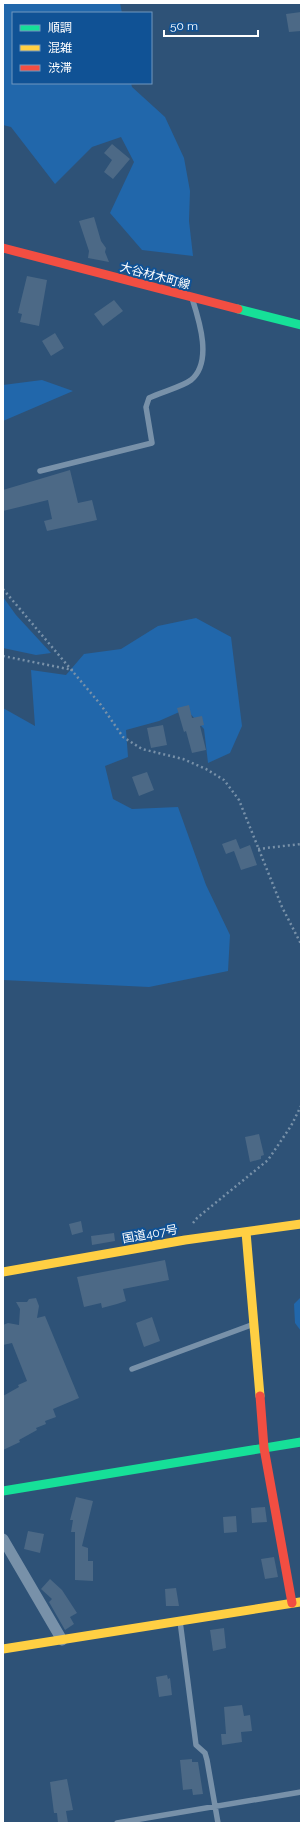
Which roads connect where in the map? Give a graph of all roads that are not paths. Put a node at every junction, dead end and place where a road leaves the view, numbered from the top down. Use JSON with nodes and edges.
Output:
{"nodes":[{"id":1,"x":3,"y":248,"type":"edge"},
{"id":2,"x":192,"y":298,"type":"junction"},
{"id":3,"x":301,"y":325,"type":"edge"},
{"id":4,"x":40,"y":471,"type":"dead end"},
{"id":5,"x":301,"y":1224,"type":"edge"},
{"id":6,"x":246,"y":1232,"type":"junction"},
{"id":7,"x":3,"y":1272,"type":"edge"},
{"id":8,"x":255,"y":1324,"type":"junction"},
{"id":9,"x":132,"y":1369,"type":"dead end"},
{"id":10,"x":301,"y":1442,"type":"edge"},
{"id":11,"x":264,"y":1448,"type":"junction"},
{"id":12,"x":3,"y":1491,"type":"edge"},
{"id":13,"x":3,"y":1539,"type":"edge"},
{"id":14,"x":301,"y":1602,"type":"edge"},
{"id":15,"x":292,"y":1603,"type":"junction"},
{"id":16,"x":180,"y":1621,"type":"junction"},
{"id":17,"x":62,"y":1640,"type":"junction"},
{"id":18,"x":3,"y":1649,"type":"edge"},
{"id":19,"x":301,"y":1792,"type":"edge"},
{"id":20,"x":216,"y":1806,"type":"junction"},
{"id":21,"x":117,"y":1823,"type":"edge"},
{"id":22,"x":218,"y":1823,"type":"edge"}],
"edges":[{"from":1,"to":2,"type":"main road","name":"大谷材木町線"},
{"from":2,"to":3,"type":"main road","name":"大谷材木町線"},
{"from":2,"to":4,"type":"lane"},
{"from":5,"to":6,"type":"main road","name":"国道407号"},
{"from":6,"to":7,"type":"main road","name":"国道407号"},
{"from":6,"to":8,"type":"main road"},
{"from":8,"to":9,"type":"lane"},
{"from":8,"to":11,"type":"main road"},
{"from":10,"to":11,"type":"main road"},
{"from":11,"to":12,"type":"main road"},
{"from":11,"to":15,"type":"main road"},
{"from":13,"to":17,"type":"street"},
{"from":14,"to":15,"type":"main road"},
{"from":15,"to":16,"type":"main road"},
{"from":16,"to":17,"type":"main road"},
{"from":16,"to":20,"type":"lane"},
{"from":17,"to":18,"type":"main road"},
{"from":19,"to":20,"type":"lane"},
{"from":20,"to":21,"type":"lane"},
{"from":20,"to":22,"type":"lane"}]}
